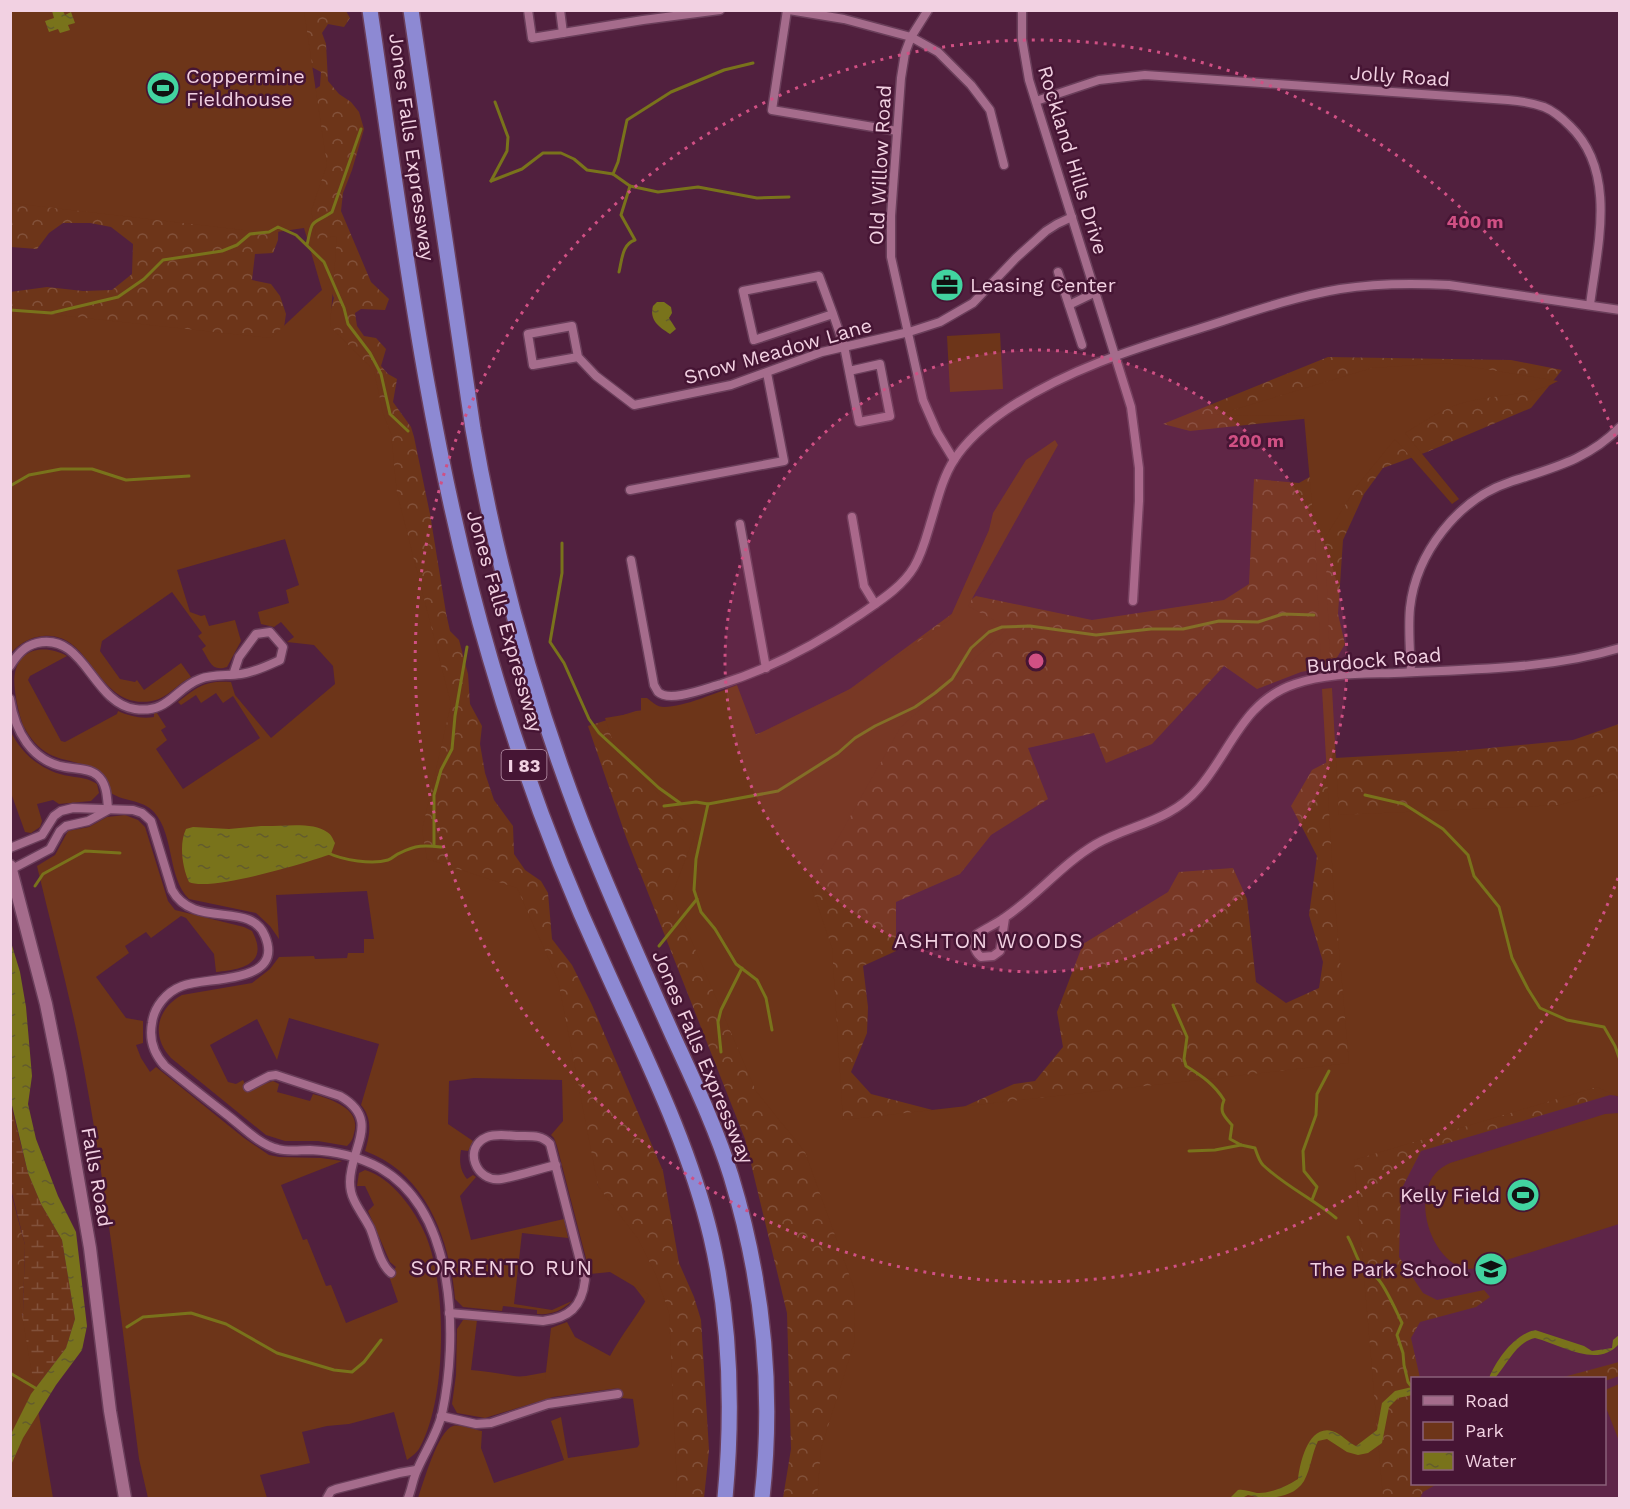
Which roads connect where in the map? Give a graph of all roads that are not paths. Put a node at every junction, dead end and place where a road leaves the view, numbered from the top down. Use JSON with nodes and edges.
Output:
{"nodes":[{"id":1,"x":370,"y":10,"type":"edge"},
{"id":2,"x":411,"y":10,"type":"edge"},
{"id":3,"x":528,"y":10,"type":"edge"},
{"id":4,"x":560,"y":10,"type":"edge"},
{"id":5,"x":720,"y":10,"type":"edge"},
{"id":6,"x":788,"y":10,"type":"edge"},
{"id":7,"x":928,"y":10,"type":"edge"},
{"id":8,"x":1022,"y":10,"type":"edge"},
{"id":9,"x":563,"y":33,"type":"junction"},
{"id":10,"x":911,"y":37,"type":"junction"},
{"id":11,"x":1036,"y":101,"type":"junction"},
{"id":12,"x":897,"y":131,"type":"junction"},
{"id":13,"x":1004,"y":165,"type":"dead end"},
{"id":14,"x":1072,"y":217,"type":"junction"},
{"id":15,"x":1058,"y":272,"type":"dead end"},
{"id":16,"x":1096,"y":292,"type":"junction"},
{"id":17,"x":1069,"y":305,"type":"junction"},
{"id":18,"x":1590,"y":306,"type":"junction"},
{"id":19,"x":1620,"y":310,"type":"edge"},
{"id":20,"x":833,"y":314,"type":"junction"},
{"id":21,"x":909,"y":332,"type":"junction"},
{"id":22,"x":1082,"y":345,"type":"dead end"},
{"id":23,"x":844,"y":346,"type":"junction"},
{"id":24,"x":1116,"y":354,"type":"junction"},
{"id":25,"x":578,"y":357,"type":"junction"},
{"id":26,"x":849,"y":370,"type":"junction"},
{"id":27,"x":767,"y":373,"type":"junction"},
{"id":28,"x":1620,"y":427,"type":"edge"},
{"id":29,"x":954,"y":459,"type":"junction"},
{"id":30,"x":630,"y":490,"type":"dead end"},
{"id":31,"x":852,"y":517,"type":"dead end"},
{"id":32,"x":740,"y":524,"type":"dead end"},
{"id":33,"x":631,"y":560,"type":"dead end"},
{"id":34,"x":1133,"y":601,"type":"dead end"},
{"id":35,"x":875,"y":604,"type":"junction"},
{"id":36,"x":1620,"y":648,"type":"edge"},
{"id":37,"x":10,"y":666,"type":"edge"},
{"id":38,"x":766,"y":668,"type":"junction"},
{"id":39,"x":1411,"y":672,"type":"junction"},
{"id":40,"x":233,"y":675,"type":"junction"},
{"id":41,"x":10,"y":699,"type":"edge"},
{"id":42,"x":108,"y":809,"type":"junction"},
{"id":43,"x":10,"y":848,"type":"edge"},
{"id":44,"x":11,"y":867,"type":"edge"},
{"id":45,"x":1005,"y":918,"type":"junction"},
{"id":46,"x":248,"y":1086,"type":"dead end"},
{"id":47,"x":356,"y":1157,"type":"junction"},
{"id":48,"x":556,"y":1165,"type":"junction"},
{"id":49,"x":391,"y":1273,"type":"dead end"},
{"id":50,"x":449,"y":1313,"type":"junction"},
{"id":51,"x":618,"y":1394,"type":"dead end"},
{"id":52,"x":441,"y":1416,"type":"junction"},
{"id":53,"x":416,"y":1470,"type":"junction"},
{"id":54,"x":125,"y":1498,"type":"edge"},
{"id":55,"x":327,"y":1498,"type":"edge"},
{"id":56,"x":408,"y":1498,"type":"edge"},
{"id":57,"x":725,"y":1498,"type":"edge"},
{"id":58,"x":762,"y":1498,"type":"edge"}],
"edges":[{"from":1,"to":57,"type":"highway","name":"Jones Falls Expressway","number":"I 83"},
{"from":2,"to":58,"type":"highway","name":"Jones Falls Expressway","number":"I 83"},
{"from":3,"to":9,"type":"street"},
{"from":4,"to":9,"type":"street"},
{"from":5,"to":9,"type":"street"},
{"from":6,"to":10,"type":"street"},
{"from":6,"to":12,"type":"street"},
{"from":7,"to":10,"type":"street","name":"Old Willow Road"},
{"from":8,"to":11,"type":"street","name":"Rockland Hills Drive"},
{"from":10,"to":12,"type":"street","name":"Old Willow Road"},
{"from":10,"to":13,"type":"street"},
{"from":11,"to":14,"type":"street","name":"Rockland Hills Drive"},
{"from":11,"to":18,"type":"street","name":"Jolly Road"},
{"from":12,"to":21,"type":"street","name":"Old Willow Road"},
{"from":14,"to":16,"type":"street","name":"Rockland Hills Drive"},
{"from":14,"to":21,"type":"street","name":"Snow Meadow Lane"},
{"from":15,"to":17,"type":"street"},
{"from":16,"to":17,"type":"street"},
{"from":16,"to":24,"type":"street","name":"Rockland Hills Drive"},
{"from":17,"to":22,"type":"street"},
{"from":18,"to":19,"type":"street"},
{"from":18,"to":24,"type":"street"},
{"from":20,"to":20,"type":"street"},
{"from":20,"to":23,"type":"street"},
{"from":21,"to":23,"type":"street","name":"Snow Meadow Lane"},
{"from":21,"to":29,"type":"street","name":"Old Willow Road"},
{"from":23,"to":26,"type":"street"},
{"from":23,"to":27,"type":"street","name":"Snow Meadow Lane"},
{"from":24,"to":29,"type":"street"},
{"from":24,"to":34,"type":"street","name":"Rockland Hills Drive"},
{"from":25,"to":25,"type":"street"},
{"from":25,"to":27,"type":"street","name":"Snow Meadow Lane"},
{"from":26,"to":26,"type":"street"},
{"from":27,"to":30,"type":"street"},
{"from":28,"to":39,"type":"street"},
{"from":29,"to":35,"type":"street"},
{"from":31,"to":35,"type":"street"},
{"from":32,"to":38,"type":"street"},
{"from":33,"to":38,"type":"street"},
{"from":35,"to":38,"type":"street"},
{"from":36,"to":39,"type":"street","name":"Burdock Road"},
{"from":37,"to":40,"type":"street"},
{"from":39,"to":45,"type":"street","name":"Burdock Road"},
{"from":40,"to":40,"type":"street"},
{"from":41,"to":42,"type":"street"},
{"from":42,"to":43,"type":"street"},
{"from":42,"to":44,"type":"street"},
{"from":42,"to":47,"type":"street"},
{"from":44,"to":54,"type":"main road","name":"Falls Road"},
{"from":45,"to":45,"type":"street","name":"Burdock Road"},
{"from":46,"to":47,"type":"street"},
{"from":47,"to":49,"type":"street"},
{"from":47,"to":50,"type":"street"},
{"from":48,"to":48,"type":"street"},
{"from":48,"to":50,"type":"street"},
{"from":50,"to":52,"type":"street"},
{"from":51,"to":52,"type":"street"},
{"from":52,"to":53,"type":"street"},
{"from":53,"to":55,"type":"street"},
{"from":53,"to":56,"type":"street"}]}
